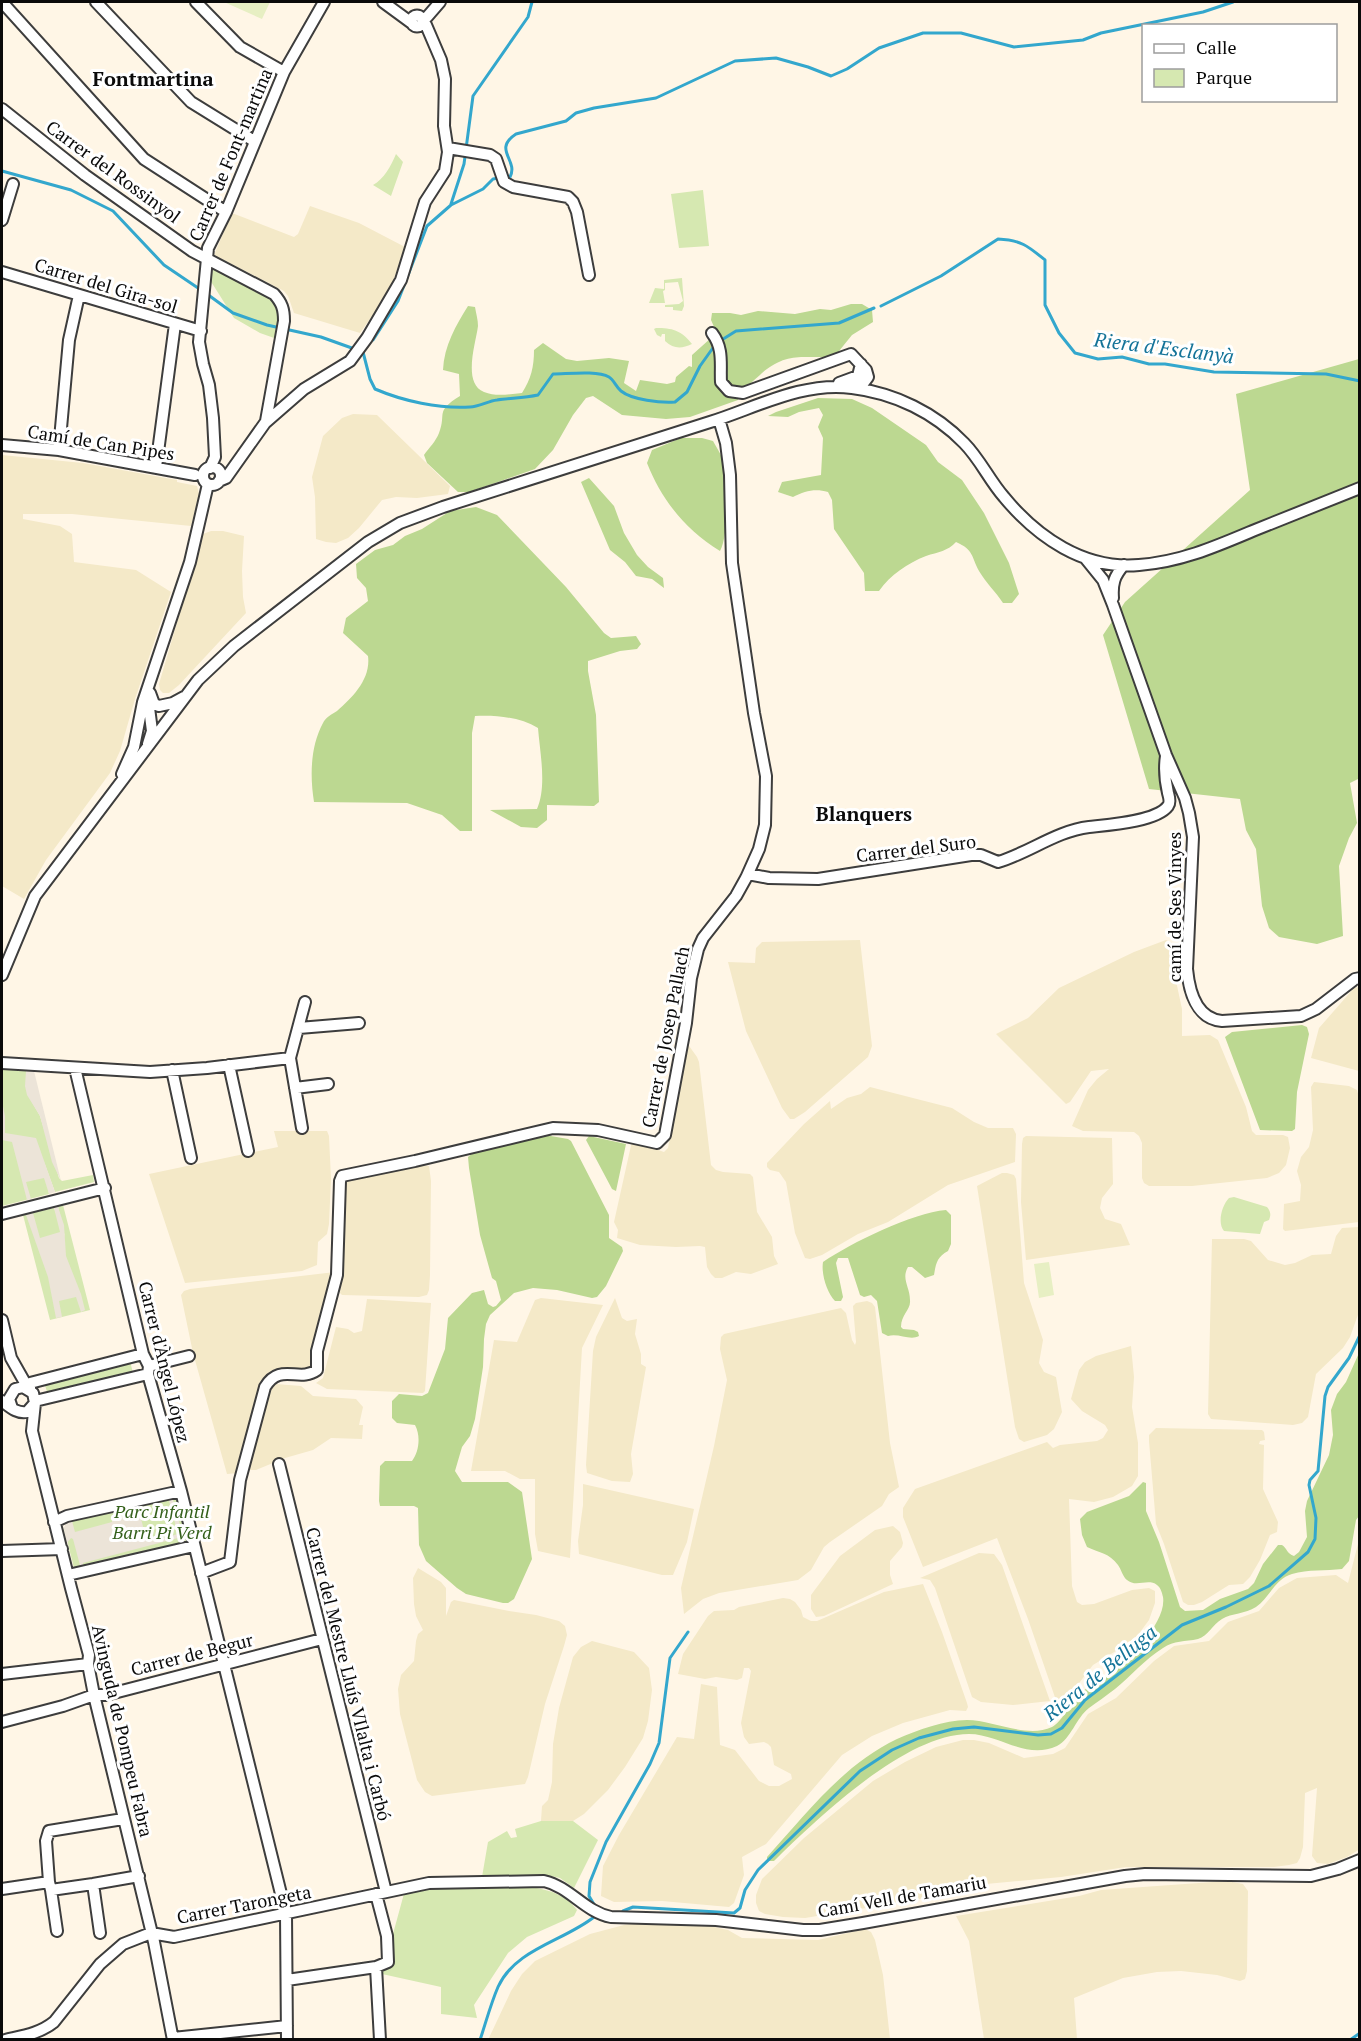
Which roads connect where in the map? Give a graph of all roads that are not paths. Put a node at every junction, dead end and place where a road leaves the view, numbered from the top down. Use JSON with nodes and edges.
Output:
{"nodes":[{"id":1,"x":2,"y":2,"type":"edge"},
{"id":2,"x":96,"y":2,"type":"edge"},
{"id":3,"x":196,"y":2,"type":"edge"},
{"id":4,"x":324,"y":2,"type":"edge"},
{"id":5,"x":383,"y":2,"type":"edge"},
{"id":6,"x":437,"y":5,"type":"edge"},
{"id":7,"x":416,"y":19,"type":"junction"},
{"id":8,"x":284,"y":72,"type":"junction"},
{"id":9,"x":2,"y":109,"type":"edge"},
{"id":10,"x":254,"y":141,"type":"junction"},
{"id":11,"x":448,"y":148,"type":"junction"},
{"id":12,"x":13,"y":184,"type":"dead end"},
{"id":13,"x":226,"y":212,"type":"junction"},
{"id":14,"x":2,"y":220,"type":"edge"},
{"id":15,"x":207,"y":259,"type":"junction"},
{"id":16,"x":2,"y":272,"type":"edge"},
{"id":17,"x":589,"y":275,"type":"dead end"},
{"id":18,"x":79,"y":295,"type":"junction"},
{"id":19,"x":175,"y":324,"type":"junction"},
{"id":20,"x":201,"y":331,"type":"junction"},
{"id":21,"x":716,"y":339,"type":"dead end"},
{"id":22,"x":861,"y":364,"type":"junction"},
{"id":23,"x":863,"y":384,"type":"junction"},
{"id":24,"x":822,"y":388,"type":"junction"},
{"id":25,"x":271,"y":399,"type":"junction"},
{"id":26,"x":896,"y":399,"type":"junction"},
{"id":27,"x":287,"y":403,"type":"junction"},
{"id":28,"x":719,"y":419,"type":"junction"},
{"id":29,"x":265,"y":423,"type":"junction"},
{"id":30,"x":2,"y":445,"type":"edge"},
{"id":31,"x":59,"y":450,"type":"junction"},
{"id":32,"x":156,"y":467,"type":"junction"},
{"id":33,"x":208,"y":469,"type":"junction"},
{"id":34,"x":195,"y":475,"type":"junction"},
{"id":35,"x":212,"y":483,"type":"junction"},
{"id":36,"x":1359,"y":488,"type":"edge"},
{"id":37,"x":1084,"y":558,"type":"junction"},
{"id":38,"x":1124,"y":565,"type":"junction"},
{"id":39,"x":1113,"y":604,"type":"junction"},
{"id":40,"x":149,"y":688,"type":"junction"},
{"id":41,"x":187,"y":695,"type":"junction"},
{"id":42,"x":140,"y":724,"type":"junction"},
{"id":43,"x":165,"y":724,"type":"junction"},
{"id":44,"x":152,"y":731,"type":"junction"},
{"id":45,"x":146,"y":750,"type":"junction"},
{"id":46,"x":1166,"y":755,"type":"junction"},
{"id":47,"x":115,"y":791,"type":"junction"},
{"id":48,"x":748,"y":874,"type":"junction"},
{"id":49,"x":2,"y":975,"type":"edge"},
{"id":50,"x":1359,"y":978,"type":"edge"},
{"id":51,"x":305,"y":1002,"type":"dead end"},
{"id":52,"x":359,"y":1023,"type":"dead end"},
{"id":53,"x":299,"y":1028,"type":"junction"},
{"id":54,"x":290,"y":1058,"type":"junction"},
{"id":55,"x":2,"y":1063,"type":"edge"},
{"id":56,"x":229,"y":1065,"type":"junction"},
{"id":57,"x":75,"y":1068,"type":"junction"},
{"id":58,"x":172,"y":1070,"type":"junction"},
{"id":59,"x":328,"y":1084,"type":"dead end"},
{"id":60,"x":295,"y":1088,"type":"junction"},
{"id":61,"x":302,"y":1128,"type":"dead end"},
{"id":62,"x":248,"y":1151,"type":"dead end"},
{"id":63,"x":191,"y":1158,"type":"dead end"},
{"id":64,"x":105,"y":1188,"type":"junction"},
{"id":65,"x":2,"y":1214,"type":"edge"},
{"id":66,"x":2,"y":1320,"type":"edge"},
{"id":67,"x":143,"y":1354,"type":"junction"},
{"id":68,"x":189,"y":1356,"type":"dead end"},
{"id":69,"x":15,"y":1368,"type":"junction"},
{"id":70,"x":149,"y":1370,"type":"junction"},
{"id":71,"x":29,"y":1389,"type":"junction"},
{"id":72,"x":6,"y":1395,"type":"edge"},
{"id":73,"x":35,"y":1402,"type":"junction"},
{"id":74,"x":15,"y":1411,"type":"junction"},
{"id":75,"x":32,"y":1431,"type":"junction"},
{"id":76,"x":279,"y":1464,"type":"dead end"},
{"id":77,"x":181,"y":1491,"type":"junction"},
{"id":78,"x":54,"y":1522,"type":"junction"},
{"id":79,"x":194,"y":1546,"type":"junction"},
{"id":80,"x":62,"y":1549,"type":"junction"},
{"id":81,"x":2,"y":1551,"type":"edge"},
{"id":82,"x":201,"y":1573,"type":"junction"},
{"id":83,"x":68,"y":1575,"type":"junction"},
{"id":84,"x":322,"y":1639,"type":"junction"},
{"id":85,"x":88,"y":1664,"type":"junction"},
{"id":86,"x":224,"y":1665,"type":"junction"},
{"id":87,"x":2,"y":1674,"type":"edge"},
{"id":88,"x":94,"y":1695,"type":"junction"},
{"id":89,"x":2,"y":1722,"type":"edge"},
{"id":90,"x":123,"y":1819,"type":"junction"},
{"id":91,"x":1359,"y":1860,"type":"edge"},
{"id":92,"x":139,"y":1876,"type":"junction"},
{"id":93,"x":93,"y":1884,"type":"junction"},
{"id":94,"x":50,"y":1886,"type":"junction"},
{"id":95,"x":2,"y":1889,"type":"edge"},
{"id":96,"x":381,"y":1893,"type":"junction"},
{"id":97,"x":286,"y":1914,"type":"junction"},
{"id":98,"x":57,"y":1931,"type":"dead end"},
{"id":99,"x":100,"y":1933,"type":"dead end"},
{"id":100,"x":151,"y":1933,"type":"junction"},
{"id":101,"x":376,"y":1967,"type":"junction"},
{"id":102,"x":287,"y":1980,"type":"junction"},
{"id":103,"x":287,"y":2026,"type":"junction"},
{"id":104,"x":45,"y":2035,"type":"edge"},
{"id":105,"x":173,"y":2039,"type":"edge"},
{"id":106,"x":5,"y":2040,"type":"edge"},
{"id":107,"x":287,"y":2040,"type":"edge"},
{"id":108,"x":380,"y":2040,"type":"edge"}],
"edges":[{"from":1,"to":13,"type":"street"},
{"from":2,"to":10,"type":"street"},
{"from":3,"to":8,"type":"street"},
{"from":4,"to":8,"type":"street","name":"Carrer de Font-martina"},
{"from":5,"to":7,"type":"street"},
{"from":6,"to":7,"type":"street"},
{"from":7,"to":11,"type":"street"},
{"from":8,"to":10,"type":"street","name":"Carrer de Font-martina"},
{"from":9,"to":15,"type":"street","name":"Carrer del Rossinyol"},
{"from":10,"to":13,"type":"street","name":"Carrer de Font-martina"},
{"from":11,"to":17,"type":"street"},
{"from":11,"to":27,"type":"street"},
{"from":12,"to":14,"type":"street"},
{"from":13,"to":15,"type":"street","name":"Carrer de Font-martina"},
{"from":15,"to":20,"type":"street","name":"Carrer de Font-martina"},
{"from":15,"to":25,"type":"street","name":"Carrer del Rossinyol"},
{"from":16,"to":18,"type":"street","name":"Carrer del Gira-sol"},
{"from":18,"to":19,"type":"street","name":"Carrer del Gira-sol"},
{"from":18,"to":31,"type":"street"},
{"from":19,"to":20,"type":"street","name":"Carrer del Gira-sol"},
{"from":19,"to":32,"type":"street"},
{"from":20,"to":33,"type":"street","name":"Carrer de Font-martina"},
{"from":21,"to":22,"type":"street"},
{"from":22,"to":23,"type":"street"},
{"from":22,"to":26,"type":"street"},
{"from":23,"to":24,"type":"street"},
{"from":23,"to":24,"type":"street"},
{"from":23,"to":26,"type":"street"},
{"from":24,"to":28,"type":"street"},
{"from":25,"to":27,"type":"street"},
{"from":25,"to":29,"type":"street"},
{"from":26,"to":37,"type":"street"},
{"from":27,"to":29,"type":"street"},
{"from":28,"to":41,"type":"street"},
{"from":28,"to":48,"type":"street","name":"Carrer de Josep Pallach"},
{"from":29,"to":35,"type":"street"},
{"from":30,"to":31,"type":"street","name":"Camí de Can Pipes"},
{"from":31,"to":32,"type":"street","name":"Camí de Can Pipes"},
{"from":32,"to":34,"type":"street","name":"Camí de Can Pipes"},
{"from":33,"to":34,"type":"street","name":"Camí de Can Pipes"},
{"from":33,"to":35,"type":"street","name":"Carrer de Font-martina"},
{"from":34,"to":35,"type":"street","name":"Camí de Can Pipes"},
{"from":35,"to":40,"type":"street","name":"Carrer de Font-martina"},
{"from":36,"to":38,"type":"street"},
{"from":37,"to":38,"type":"street"},
{"from":37,"to":39,"type":"street","name":"camí de Ses Vinyes"},
{"from":38,"to":39,"type":"street","name":"camí de Ses Vinyes"},
{"from":39,"to":46,"type":"street","name":"camí de Ses Vinyes"},
{"from":40,"to":41,"type":"street"},
{"from":40,"to":42,"type":"street","name":"Carrer de Font-martina"},
{"from":40,"to":44,"type":"street"},
{"from":41,"to":43,"type":"street"},
{"from":42,"to":44,"type":"street"},
{"from":42,"to":47,"type":"street","name":"Carrer de Font-martina"},
{"from":43,"to":44,"type":"street"},
{"from":43,"to":45,"type":"street"},
{"from":44,"to":45,"type":"street"},
{"from":45,"to":47,"type":"street"},
{"from":46,"to":48,"type":"street","name":"Carrer del Suro"},
{"from":46,"to":50,"type":"street","name":"camí de Ses Vinyes"},
{"from":47,"to":49,"type":"street"},
{"from":48,"to":82,"type":"street","name":"Carrer de Josep Pallach"},
{"from":51,"to":53,"type":"street"},
{"from":52,"to":53,"type":"street"},
{"from":53,"to":54,"type":"street"},
{"from":54,"to":56,"type":"street"},
{"from":54,"to":60,"type":"street"},
{"from":55,"to":57,"type":"street"},
{"from":56,"to":58,"type":"street"},
{"from":56,"to":62,"type":"street"},
{"from":57,"to":58,"type":"street"},
{"from":57,"to":64,"type":"street","name":"Carrer d'Àngel López"},
{"from":58,"to":63,"type":"street"},
{"from":59,"to":60,"type":"street"},
{"from":60,"to":61,"type":"street"},
{"from":64,"to":65,"type":"street"},
{"from":64,"to":67,"type":"street","name":"Carrer d'Àngel López"},
{"from":66,"to":69,"type":"street"},
{"from":67,"to":70,"type":"street","name":"Carrer d'Àngel López"},
{"from":67,"to":71,"type":"street"},
{"from":68,"to":70,"type":"street"},
{"from":69,"to":71,"type":"street"},
{"from":69,"to":72,"type":"street"},
{"from":70,"to":73,"type":"street"},
{"from":70,"to":77,"type":"street","name":"Carrer d'Àngel López"},
{"from":71,"to":72,"type":"street"},
{"from":71,"to":73,"type":"street"},
{"from":72,"to":74,"type":"street"},
{"from":73,"to":74,"type":"street"},
{"from":73,"to":75,"type":"street","name":"Avinguda de Pompeu Fabra"},
{"from":74,"to":75,"type":"street","name":"Avinguda de Pompeu Fabra"},
{"from":75,"to":78,"type":"street","name":"Avinguda de Pompeu Fabra"},
{"from":76,"to":84,"type":"street","name":"Carrer del Mestre Lluís VIlalta i Carbó"},
{"from":77,"to":78,"type":"street"},
{"from":77,"to":79,"type":"street","name":"Carrer d'Àngel López"},
{"from":78,"to":80,"type":"street","name":"Avinguda de Pompeu Fabra"},
{"from":79,"to":82,"type":"street","name":"Carrer d'Àngel López"},
{"from":79,"to":83,"type":"street"},
{"from":80,"to":81,"type":"street"},
{"from":80,"to":83,"type":"street","name":"Avinguda de Pompeu Fabra"},
{"from":82,"to":86,"type":"street","name":"Carrer d'Àngel López"},
{"from":83,"to":85,"type":"street","name":"Avinguda de Pompeu Fabra"},
{"from":84,"to":86,"type":"street","name":"Carrer de Begur"},
{"from":84,"to":96,"type":"street","name":"Carrer del Mestre Lluís VIlalta i Carbó"},
{"from":85,"to":87,"type":"street"},
{"from":85,"to":88,"type":"street","name":"Avinguda de Pompeu Fabra"},
{"from":86,"to":88,"type":"street","name":"Carrer de Begur"},
{"from":86,"to":97,"type":"street","name":"Carrer d'Àngel López"},
{"from":88,"to":89,"type":"street","name":"Carrer de Begur"},
{"from":88,"to":90,"type":"street","name":"Avinguda de Pompeu Fabra"},
{"from":90,"to":92,"type":"street","name":"Avinguda de Pompeu Fabra"},
{"from":90,"to":94,"type":"street"},
{"from":91,"to":96,"type":"street","name":"Camí Vell de Tamariu"},
{"from":92,"to":93,"type":"street"},
{"from":92,"to":100,"type":"street","name":"Avinguda de Pompeu Fabra"},
{"from":93,"to":94,"type":"street"},
{"from":93,"to":99,"type":"street"},
{"from":94,"to":95,"type":"street"},
{"from":94,"to":98,"type":"street"},
{"from":96,"to":97,"type":"street","name":"Carrer Tarongeta"},
{"from":96,"to":101,"type":"street","name":"Carrer del Mestre Lluís VIlalta i Carbó"},
{"from":97,"to":100,"type":"street","name":"Carrer Tarongeta"},
{"from":97,"to":102,"type":"street","name":"Carrer d'Àngel López"},
{"from":100,"to":104,"type":"street","name":"Carrer Tarongeta"},
{"from":100,"to":105,"type":"street","name":"Avinguda de Pompeu Fabra"},
{"from":101,"to":102,"type":"street"},
{"from":101,"to":108,"type":"street"},
{"from":102,"to":103,"type":"street","name":"Carrer d'Àngel López"},
{"from":103,"to":105,"type":"street"},
{"from":103,"to":107,"type":"street","name":"Carrer d'Àngel López"},
{"from":104,"to":106,"type":"street","name":"Carrer Tarongeta"}]}
